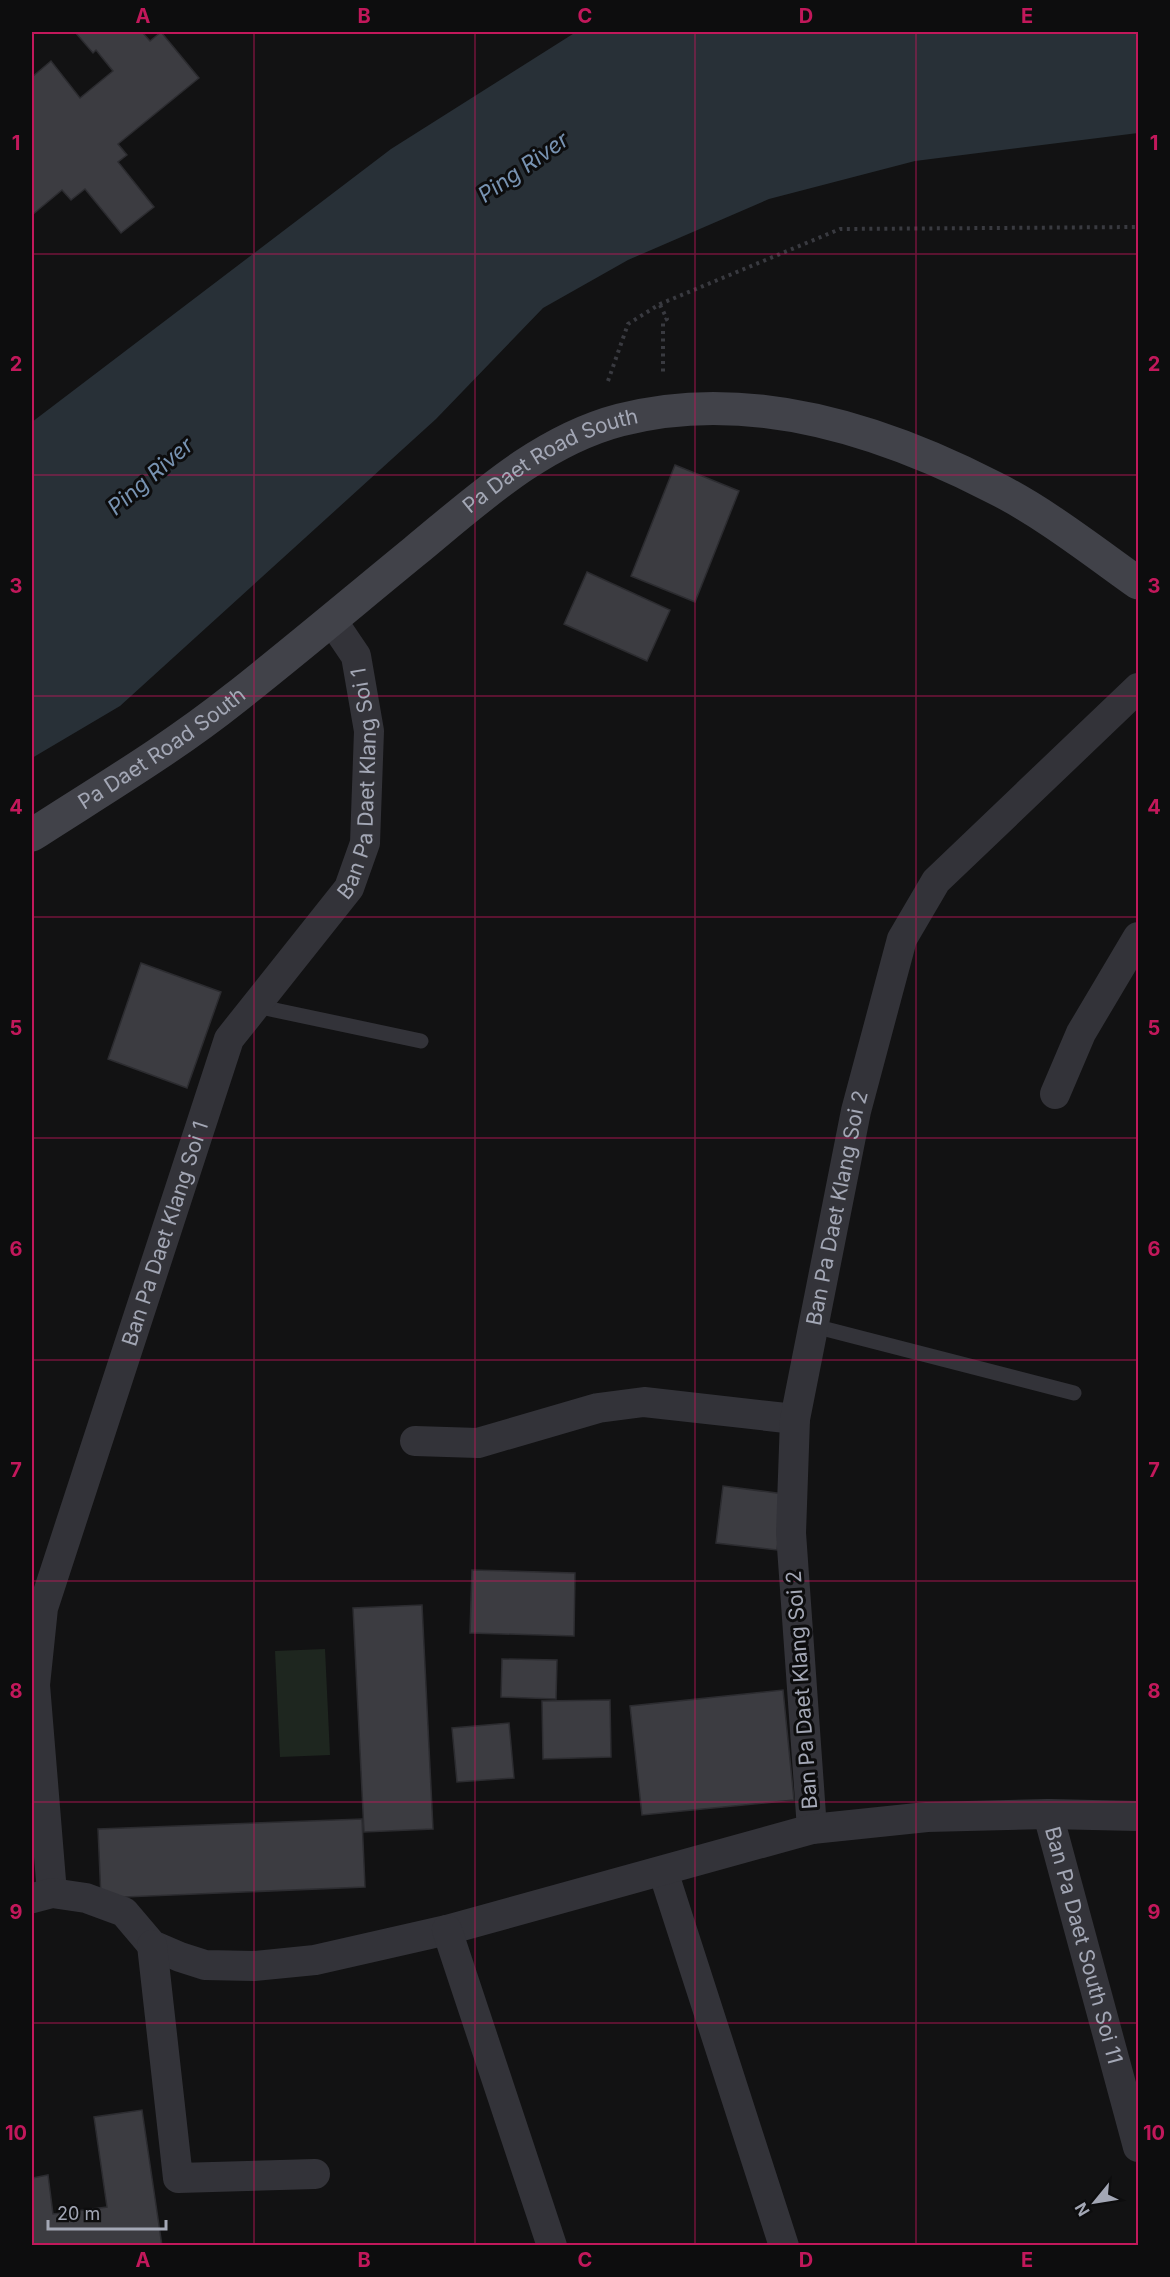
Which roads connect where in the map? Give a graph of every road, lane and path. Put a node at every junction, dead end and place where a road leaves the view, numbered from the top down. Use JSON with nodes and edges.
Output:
{"nodes":[{"id":1,"x":1138,"y":226,"type":"edge"},
{"id":2,"x":660,"y":304,"type":"junction"},
{"id":3,"x":608,"y":381,"type":"dead end"},
{"id":4,"x":663,"y":411,"type":"junction"},
{"id":5,"x":1138,"y":583,"type":"edge"},
{"id":6,"x":331,"y":619,"type":"junction"},
{"id":7,"x":1138,"y":688,"type":"edge"},
{"id":8,"x":32,"y":835,"type":"edge"},
{"id":9,"x":1138,"y":937,"type":"edge"},
{"id":10,"x":256,"y":1006,"type":"junction"},
{"id":11,"x":421,"y":1041,"type":"dead end"},
{"id":12,"x":1055,"y":1094,"type":"dead end"},
{"id":13,"x":814,"y":1326,"type":"junction"},
{"id":14,"x":1074,"y":1394,"type":"dead end"},
{"id":15,"x":795,"y":1419,"type":"junction"},
{"id":16,"x":415,"y":1441,"type":"dead end"},
{"id":17,"x":1048,"y":1814,"type":"junction"},
{"id":18,"x":1138,"y":1816,"type":"edge"},
{"id":19,"x":812,"y":1830,"type":"junction"},
{"id":20,"x":663,"y":1871,"type":"junction"},
{"id":21,"x":42,"y":1896,"type":"edge"},
{"id":22,"x":447,"y":1930,"type":"junction"},
{"id":23,"x":152,"y":1944,"type":"junction"},
{"id":24,"x":1138,"y":2147,"type":"edge"},
{"id":25,"x":315,"y":2174,"type":"dead end"},
{"id":26,"x":552,"y":2246,"type":"edge"},
{"id":27,"x":784,"y":2246,"type":"edge"}],
"edges":[{"from":1,"to":2,"type":"path"},
{"from":2,"to":3,"type":"path"},
{"from":2,"to":4,"type":"path"},
{"from":4,"to":5,"type":"street","name":"Pa Daet Road South"},
{"from":4,"to":6,"type":"street","name":"Pa Daet Road South"},
{"from":6,"to":8,"type":"street","name":"Pa Daet Road South"},
{"from":6,"to":10,"type":"street","name":"Ban Pa Daet Klang Soi 1"},
{"from":7,"to":13,"type":"street","name":"Ban Pa Daet Klang Soi 2"},
{"from":9,"to":12,"type":"street"},
{"from":10,"to":11,"type":"lane"},
{"from":10,"to":21,"type":"street","name":"Ban Pa Daet Klang Soi 1"},
{"from":13,"to":14,"type":"lane"},
{"from":13,"to":15,"type":"street","name":"Ban Pa Daet Klang Soi 2"},
{"from":15,"to":16,"type":"street"},
{"from":15,"to":19,"type":"street","name":"Ban Pa Daet Klang Soi 2"},
{"from":17,"to":18,"type":"street"},
{"from":17,"to":19,"type":"street"},
{"from":17,"to":24,"type":"street","name":"Ban Pa Daet South Soi 11"},
{"from":19,"to":20,"type":"street"},
{"from":20,"to":22,"type":"street"},
{"from":20,"to":27,"type":"street"},
{"from":21,"to":23,"type":"street"},
{"from":22,"to":23,"type":"street"},
{"from":22,"to":26,"type":"street"},
{"from":23,"to":25,"type":"street"}]}
